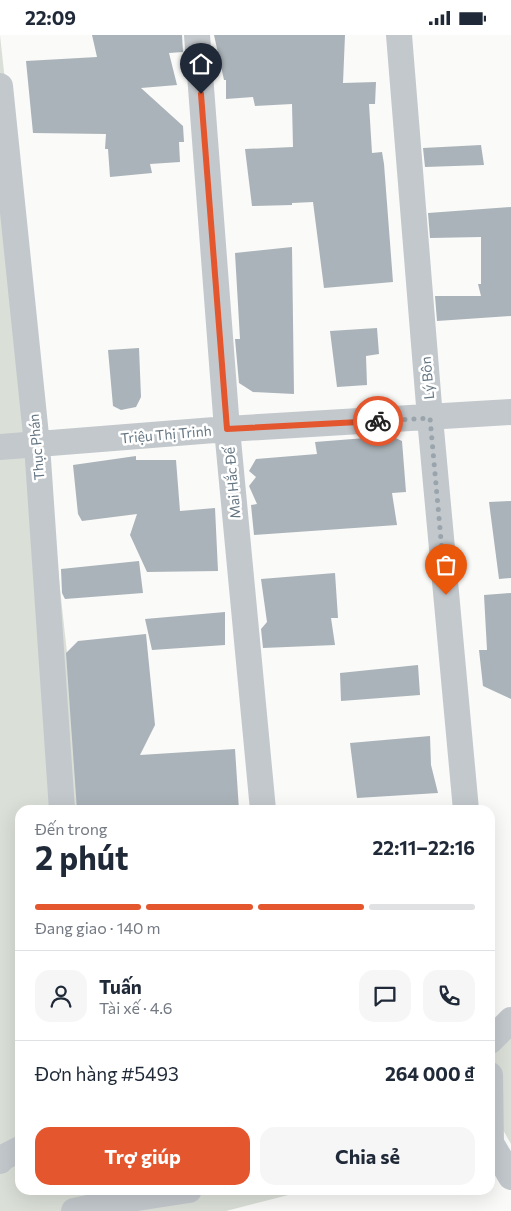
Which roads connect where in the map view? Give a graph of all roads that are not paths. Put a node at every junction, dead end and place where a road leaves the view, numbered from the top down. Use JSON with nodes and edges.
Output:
{"nodes":[{"id":1,"x":197,"y":35,"type":"edge"},
{"id":2,"x":399,"y":35,"type":"edge"},
{"id":3,"x":0,"y":86,"type":"edge"},
{"id":4,"x":511,"y":412,"type":"edge"},
{"id":5,"x":430,"y":418,"type":"junction"},
{"id":6,"x":227,"y":429,"type":"junction"},
{"id":7,"x":36,"y":445,"type":"junction"},
{"id":8,"x":0,"y":447,"type":"edge"},
{"id":9,"x":62,"y":805,"type":"edge"},
{"id":10,"x":263,"y":805,"type":"edge"},
{"id":11,"x":466,"y":805,"type":"edge"},
{"id":12,"x":511,"y":1020,"type":"edge"},
{"id":13,"x":495,"y":1036,"type":"edge"},
{"id":14,"x":511,"y":1122,"type":"edge"},
{"id":15,"x":495,"y":1139,"type":"edge"},
{"id":16,"x":495,"y":1150,"type":"edge"},
{"id":17,"x":15,"y":1152,"type":"edge"},
{"id":18,"x":0,"y":1161,"type":"edge"},
{"id":19,"x":511,"y":1177,"type":"edge"},
{"id":20,"x":76,"y":1195,"type":"edge"},
{"id":21,"x":156,"y":1195,"type":"edge"},
{"id":22,"x":73,"y":1211,"type":"edge"}],
"edges":[{"from":1,"to":6,"type":"street","name":"Mai Hắc Đế"},
{"from":2,"to":5,"type":"street","name":"Lý Bôn"},
{"from":3,"to":7,"type":"street","name":"Thục Phán"},
{"from":4,"to":5,"type":"street","name":"Triệu Thị Trinh"},
{"from":5,"to":6,"type":"street","name":"Triệu Thị Trinh"},
{"from":5,"to":11,"type":"street","name":"Lý Bôn"},
{"from":6,"to":7,"type":"street","name":"Triệu Thị Trinh"},
{"from":6,"to":10,"type":"street","name":"Mai Hắc Đế"},
{"from":7,"to":8,"type":"street","name":"Triệu Thị Trinh"},
{"from":7,"to":9,"type":"street","name":"Thục Phán"},
{"from":12,"to":13,"type":"street"},
{"from":14,"to":15,"type":"street"},
{"from":16,"to":19,"type":"street"},
{"from":17,"to":18,"type":"street"},
{"from":20,"to":22,"type":"street"},
{"from":21,"to":22,"type":"street"}]}
